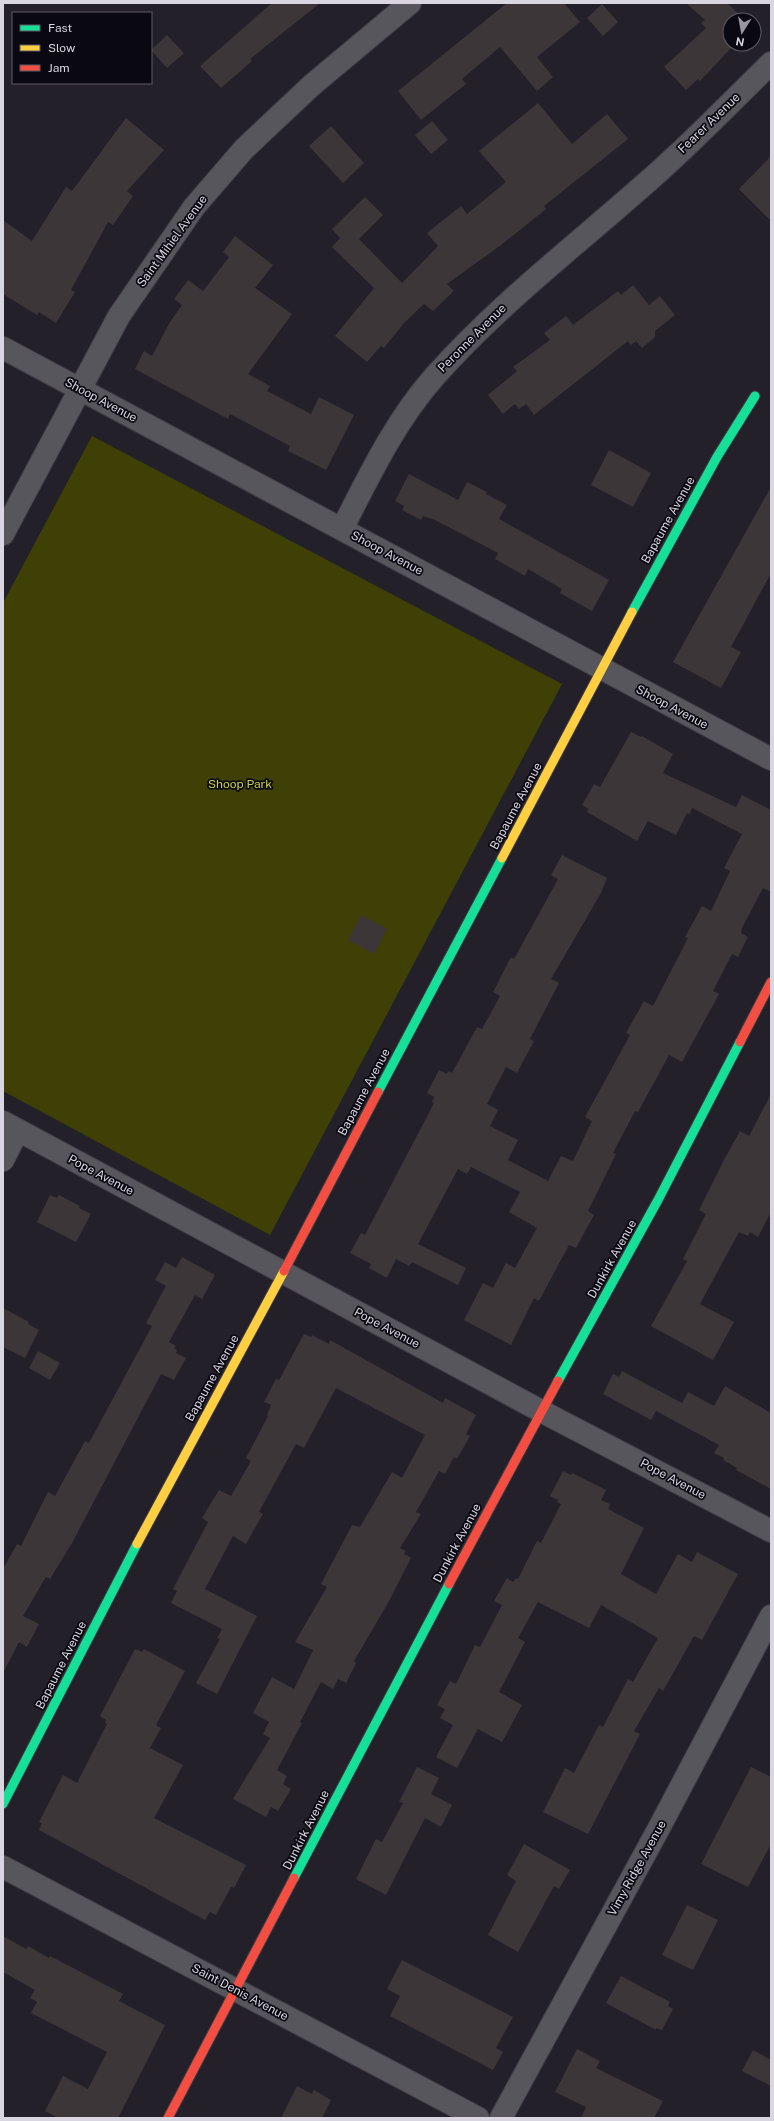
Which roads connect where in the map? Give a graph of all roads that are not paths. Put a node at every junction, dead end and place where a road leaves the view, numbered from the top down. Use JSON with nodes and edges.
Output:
{"nodes":[{"id":1,"x":410,"y":3,"type":"edge"},
{"id":2,"x":771,"y":63,"type":"edge"},
{"id":3,"x":646,"y":183,"type":"joint"},
{"id":4,"x":3,"y":348,"type":"edge"},
{"id":5,"x":80,"y":389,"type":"junction"},
{"id":6,"x":755,"y":396,"type":"dead end"},
{"id":7,"x":342,"y":529,"type":"junction"},
{"id":8,"x":3,"y":534,"type":"edge"},
{"id":9,"x":602,"y":668,"type":"junction"},
{"id":10,"x":771,"y":759,"type":"edge"},
{"id":11,"x":771,"y":982,"type":"edge"},
{"id":12,"x":11,"y":1126,"type":"edge"},
{"id":13,"x":3,"y":1160,"type":"edge"},
{"id":14,"x":283,"y":1272,"type":"junction"},
{"id":15,"x":541,"y":1411,"type":"junction"},
{"id":16,"x":771,"y":1531,"type":"edge"},
{"id":17,"x":771,"y":1616,"type":"edge"},
{"id":18,"x":3,"y":1804,"type":"edge"},
{"id":19,"x":3,"y":1867,"type":"edge"},
{"id":20,"x":236,"y":1990,"type":"junction"},
{"id":21,"x":168,"y":2118,"type":"edge"},
{"id":22,"x":478,"y":2118,"type":"edge"},
{"id":23,"x":501,"y":2118,"type":"edge"}],
"edges":[{"from":1,"to":5,"type":"street","name":"Saint Mihiel Avenue"},
{"from":2,"to":3,"type":"street","name":"Fearer Avenue"},
{"from":3,"to":7,"type":"street","name":"Peronne Avenue"},
{"from":4,"to":5,"type":"street","name":"Shoop Avenue"},
{"from":5,"to":7,"type":"street","name":"Shoop Avenue"},
{"from":5,"to":8,"type":"street","name":"Saint Mihiel Avenue"},
{"from":6,"to":9,"type":"street","name":"Bapaume Avenue"},
{"from":7,"to":9,"type":"street","name":"Shoop Avenue"},
{"from":9,"to":10,"type":"street","name":"Shoop Avenue"},
{"from":9,"to":14,"type":"street","name":"Bapaume Avenue"},
{"from":11,"to":15,"type":"street","name":"Dunkirk Avenue"},
{"from":12,"to":13,"type":"street"},
{"from":12,"to":14,"type":"street","name":"Pope Avenue"},
{"from":14,"to":15,"type":"street","name":"Pope Avenue"},
{"from":14,"to":18,"type":"street","name":"Bapaume Avenue"},
{"from":15,"to":16,"type":"street","name":"Pope Avenue"},
{"from":15,"to":20,"type":"street","name":"Dunkirk Avenue"},
{"from":17,"to":23,"type":"street","name":"Vimy Ridge Avenue"},
{"from":19,"to":20,"type":"street","name":"Saint Denis Avenue"},
{"from":20,"to":21,"type":"street","name":"Dunkirk Avenue"},
{"from":20,"to":22,"type":"street","name":"Saint Denis Avenue"}]}
